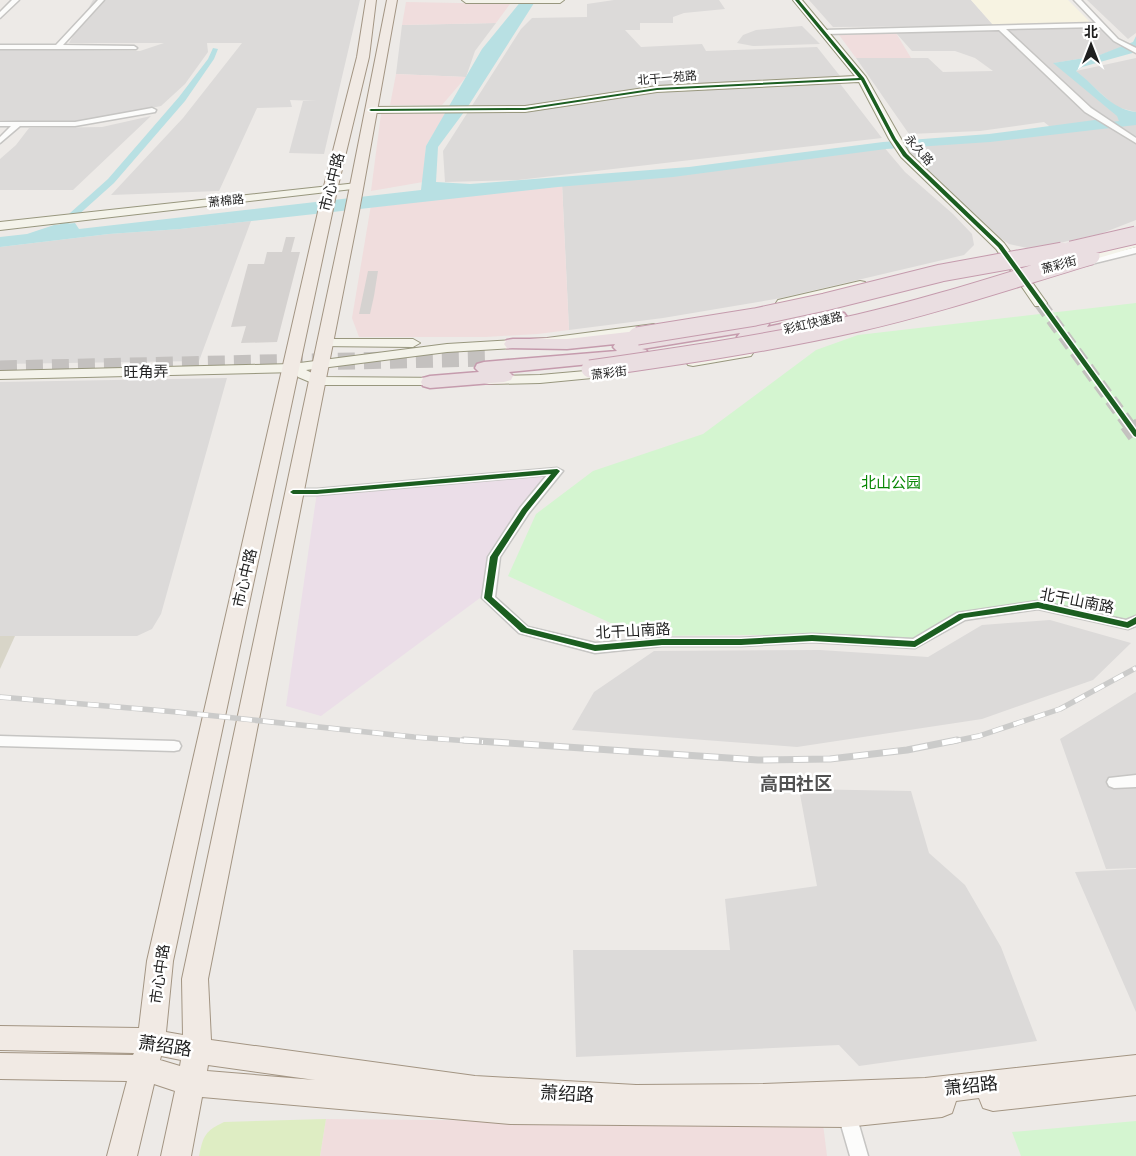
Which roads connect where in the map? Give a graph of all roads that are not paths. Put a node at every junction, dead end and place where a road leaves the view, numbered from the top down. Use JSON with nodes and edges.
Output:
{"nodes":[{"id":1,"x":16,"y":0,"type":"edge"},
{"id":2,"x":102,"y":0,"type":"edge"},
{"id":3,"x":371,"y":0,"type":"edge"},
{"id":4,"x":392,"y":0,"type":"edge"},
{"id":5,"x":466,"y":0,"type":"edge"},
{"id":6,"x":560,"y":0,"type":"edge"},
{"id":7,"x":797,"y":0,"type":"edge"},
{"id":8,"x":1077,"y":0,"type":"edge"},
{"id":9,"x":514,"y":1,"type":"edge"},
{"id":10,"x":538,"y":1,"type":"edge"},
{"id":11,"x":0,"y":16,"type":"edge"},
{"id":12,"x":1102,"y":25,"type":"junction"},
{"id":13,"x":1000,"y":28,"type":"junction"},
{"id":14,"x":824,"y":32,"type":"junction"},
{"id":15,"x":0,"y":47,"type":"edge"},
{"id":16,"x":58,"y":47,"type":"junction"},
{"id":17,"x":134,"y":48,"type":"dead end"},
{"id":18,"x":1136,"y":51,"type":"edge"},
{"id":19,"x":862,"y":79,"type":"junction"},
{"id":20,"x":152,"y":110,"type":"dead end"},
{"id":21,"x":372,"y":110,"type":"junction"},
{"id":22,"x":0,"y":124,"type":"edge"},
{"id":23,"x":18,"y":124,"type":"junction"},
{"id":24,"x":0,"y":141,"type":"edge"},
{"id":25,"x":1136,"y":141,"type":"edge"},
{"id":26,"x":355,"y":197,"type":"junction"},
{"id":27,"x":328,"y":201,"type":"junction"},
{"id":28,"x":0,"y":226,"type":"edge"},
{"id":29,"x":1136,"y":229,"type":"edge"},
{"id":30,"x":1136,"y":234,"type":"edge"},
{"id":31,"x":1136,"y":244,"type":"edge"},
{"id":32,"x":1136,"y":250,"type":"edge"},
{"id":33,"x":1086,"y":252,"type":"junction"},
{"id":34,"x":1009,"y":258,"type":"junction"},
{"id":35,"x":1022,"y":278,"type":"junction"},
{"id":36,"x":1040,"y":303,"type":"tunnel mouth"},
{"id":37,"x":324,"y":343,"type":"junction"},
{"id":38,"x":514,"y":344,"type":"junction"},
{"id":39,"x":485,"y":363,"type":"tunnel mouth"},
{"id":40,"x":292,"y":368,"type":"junction"},
{"id":41,"x":318,"y":374,"type":"junction"},
{"id":42,"x":0,"y":375,"type":"edge"},
{"id":43,"x":430,"y":382,"type":"junction"},
{"id":44,"x":293,"y":492,"type":"junction"},
{"id":45,"x":1136,"y":620,"type":"edge"},
{"id":46,"x":0,"y":740,"type":"edge"},
{"id":47,"x":174,"y":746,"type":"dead end"},
{"id":48,"x":1136,"y":781,"type":"edge"},
{"id":49,"x":1114,"y":782,"type":"dead end"},
{"id":50,"x":0,"y":1038,"type":"edge"},
{"id":51,"x":197,"y":1050,"type":"junction"},
{"id":52,"x":148,"y":1055,"type":"junction"},
{"id":53,"x":0,"y":1066,"type":"edge"},
{"id":54,"x":1136,"y":1068,"type":"edge"},
{"id":55,"x":1136,"y":1082,"type":"edge"},
{"id":56,"x":192,"y":1083,"type":"junction"},
{"id":57,"x":844,"y":1104,"type":"junction"},
{"id":58,"x":122,"y":1156,"type":"edge"},
{"id":59,"x":176,"y":1156,"type":"edge"},
{"id":60,"x":859,"y":1156,"type":"edge"}],
"edges":[{"from":1,"to":11,"type":"street"},
{"from":2,"to":16,"type":"street"},
{"from":3,"to":27,"type":"main road","name":"市心中路"},
{"from":4,"to":21,"type":"main road","name":"市心中路"},
{"from":5,"to":9,"type":"main road"},
{"from":6,"to":10,"type":"main road"},
{"from":7,"to":14,"type":"main road","name":"永久路"},
{"from":8,"to":12,"type":"street"},
{"from":9,"to":10,"type":"main road"},
{"from":12,"to":13,"type":"street"},
{"from":12,"to":18,"type":"street"},
{"from":13,"to":14,"type":"street"},
{"from":13,"to":25,"type":"street"},
{"from":14,"to":19,"type":"main road","name":"永久路"},
{"from":15,"to":16,"type":"street"},
{"from":16,"to":17,"type":"street"},
{"from":19,"to":21,"type":"main road","name":"北干一苑路"},
{"from":19,"to":34,"type":"main road","name":"永久路"},
{"from":20,"to":23,"type":"street"},
{"from":21,"to":26,"type":"main road","name":"市心中路"},
{"from":22,"to":23,"type":"street"},
{"from":23,"to":24,"type":"street"},
{"from":26,"to":27,"type":"main road","name":"萧棉路"},
{"from":26,"to":37,"type":"main road","name":"市心中路"},
{"from":27,"to":28,"type":"main road","name":"萧棉路"},
{"from":27,"to":40,"type":"main road","name":"市心中路"},
{"from":29,"to":34,"type":"street"},
{"from":30,"to":33,"type":"highway","name":"彩虹快速路","bridge":true},
{"from":30,"to":34,"type":"main road","name":"萧彩街"},
{"from":31,"to":33,"type":"highway","name":"彩虹快速路"},
{"from":31,"to":35,"type":"main road","name":"萧彩街"},
{"from":32,"to":35,"type":"street"},
{"from":33,"to":38,"type":"highway","bridge":true},
{"from":33,"to":39,"type":"highway","name":"彩虹快速路","bridge":true},
{"from":33,"to":43,"type":"highway","bridge":true},
{"from":34,"to":35,"type":"main road","name":"永久路"},
{"from":34,"to":38,"type":"main road","name":"萧彩街"},
{"from":35,"to":36,"type":"main road","name":"永久路"},
{"from":35,"to":43,"type":"main road","name":"萧彩街"},
{"from":37,"to":38,"type":"main road","name":"萧彩街"},
{"from":37,"to":41,"type":"main road","name":"市心中路"},
{"from":38,"to":41,"type":"main road","name":"萧彩街"},
{"from":40,"to":41,"type":"main road","name":"萧彩街"},
{"from":40,"to":42,"type":"main road","name":"旺角弄"},
{"from":40,"to":52,"type":"main road","name":"市心中路"},
{"from":41,"to":43,"type":"main road","name":"萧彩街"},
{"from":41,"to":44,"type":"main road","name":"市心中路"},
{"from":44,"to":45,"type":"street","name":"北干山南路"},
{"from":44,"to":51,"type":"main road","name":"市心中路"},
{"from":46,"to":47,"type":"street"},
{"from":48,"to":49,"type":"street"},
{"from":50,"to":52,"type":"main road","name":"萧绍路"},
{"from":51,"to":52,"type":"main road","name":"萧绍路"},
{"from":51,"to":56,"type":"main road","name":"市心中路"},
{"from":51,"to":57,"type":"main road","name":"萧绍路"},
{"from":52,"to":53,"type":"main road","name":"萧绍路"},
{"from":52,"to":56,"type":"main road","name":"萧绍路"},
{"from":52,"to":58,"type":"main road","name":"市心中路"},
{"from":54,"to":57,"type":"main road","name":"萧绍路"},
{"from":55,"to":57,"type":"main road"},
{"from":56,"to":57,"type":"main road","name":"萧绍路"},
{"from":56,"to":59,"type":"main road","name":"市心中路"},
{"from":57,"to":60,"type":"street"}]}
